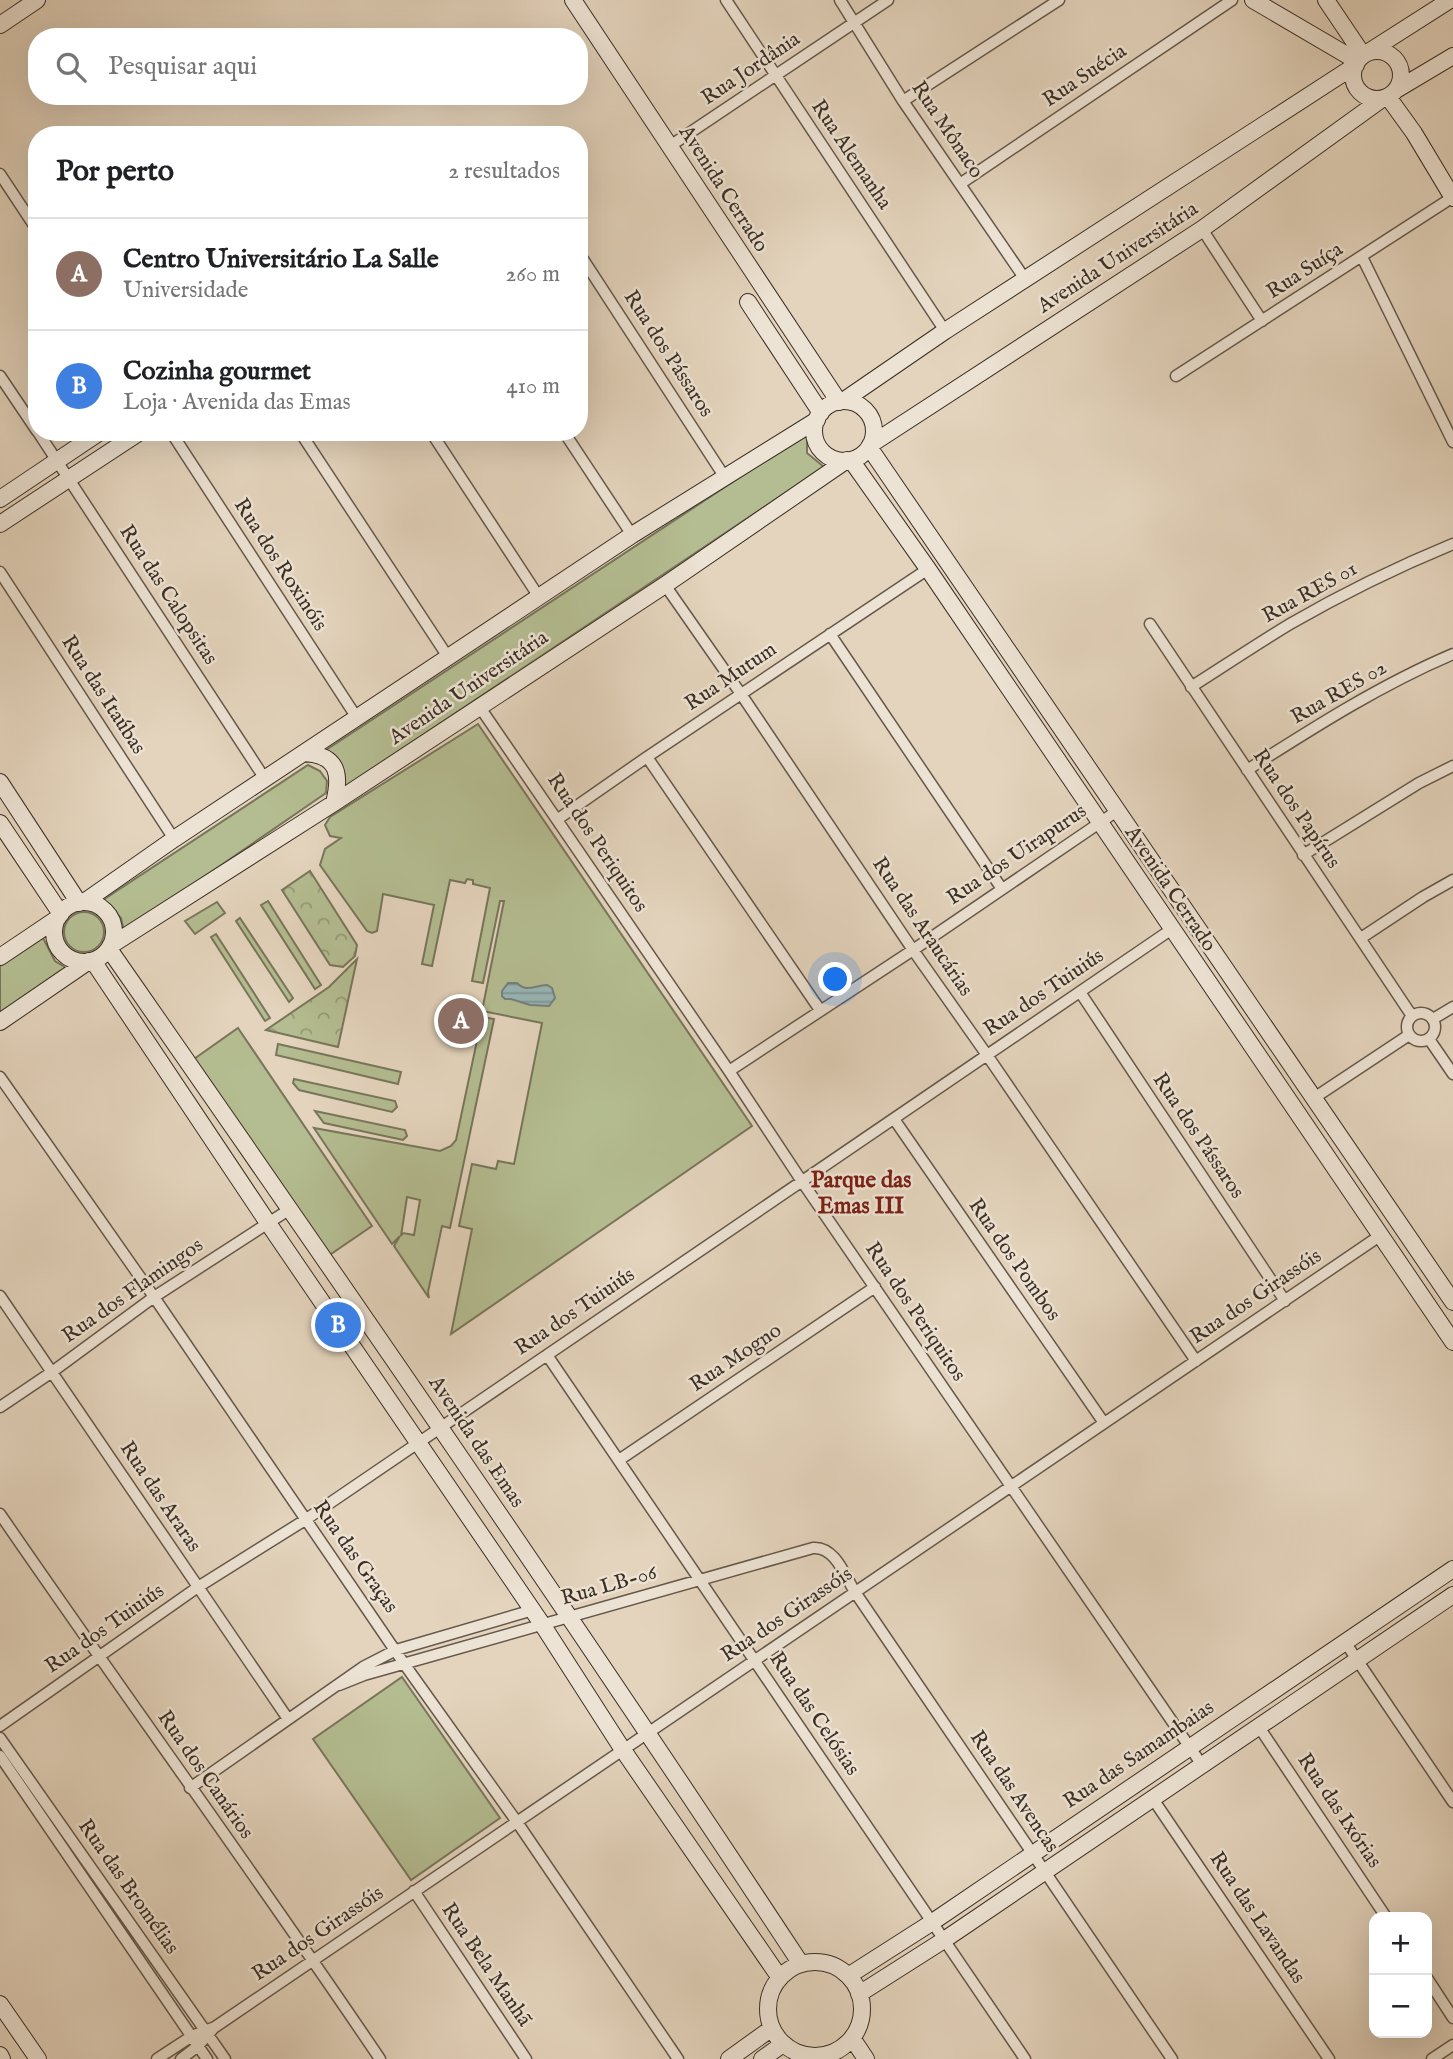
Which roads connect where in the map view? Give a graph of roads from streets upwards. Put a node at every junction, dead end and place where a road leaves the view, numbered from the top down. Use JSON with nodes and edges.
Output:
{"nodes":[{"id":1,"x":37,"y":0,"type":"edge"},
{"id":2,"x":573,"y":0,"type":"edge"},
{"id":3,"x":726,"y":0,"type":"edge"},
{"id":4,"x":840,"y":0,"type":"edge"},
{"id":5,"x":888,"y":0,"type":"edge"},
{"id":6,"x":1059,"y":0,"type":"edge"},
{"id":7,"x":1231,"y":0,"type":"edge"},
{"id":8,"x":1253,"y":0,"type":"edge"},
{"id":9,"x":1326,"y":0,"type":"edge"},
{"id":10,"x":1450,"y":0,"type":"edge"},
{"id":11,"x":854,"y":22,"type":"junction"},
{"id":12,"x":0,"y":25,"type":"edge"},
{"id":13,"x":1453,"y":56,"type":"edge"},
{"id":14,"x":1361,"y":58,"type":"junction"},
{"id":15,"x":775,"y":75,"type":"junction"},
{"id":16,"x":1389,"y":95,"type":"junction"},
{"id":17,"x":903,"y":101,"type":"junction"},
{"id":18,"x":670,"y":146,"type":"junction"},
{"id":19,"x":0,"y":174,"type":"edge"},
{"id":20,"x":960,"y":184,"type":"junction"},
{"id":21,"x":1453,"y":197,"type":"edge"},
{"id":22,"x":28,"y":216,"type":"edge"},
{"id":23,"x":1202,"y":229,"type":"junction"},
{"id":24,"x":1362,"y":257,"type":"junction"},
{"id":25,"x":588,"y":267,"type":"edge"},
{"id":26,"x":1025,"y":279,"type":"junction"},
{"id":27,"x":748,"y":302,"type":"dead end"},
{"id":28,"x":1262,"y":321,"type":"junction"},
{"id":29,"x":945,"y":331,"type":"junction"},
{"id":30,"x":0,"y":376,"type":"edge"},
{"id":31,"x":1176,"y":376,"type":"dead end"},
{"id":32,"x":841,"y":401,"type":"junction"},
{"id":33,"x":819,"y":416,"type":"junction"},
{"id":34,"x":28,"y":418,"type":"edge"},
{"id":35,"x":43,"y":441,"type":"edge"},
{"id":36,"x":87,"y":441,"type":"edge"},
{"id":37,"x":126,"y":441,"type":"edge"},
{"id":38,"x":177,"y":441,"type":"edge"},
{"id":39,"x":306,"y":441,"type":"edge"},
{"id":40,"x":437,"y":441,"type":"edge"},
{"id":41,"x":570,"y":441,"type":"edge"},
{"id":42,"x":1453,"y":442,"type":"edge"},
{"id":43,"x":870,"y":446,"type":"junction"},
{"id":44,"x":849,"y":460,"type":"junction"},
{"id":45,"x":57,"y":461,"type":"junction"},
{"id":46,"x":724,"y":476,"type":"junction"},
{"id":47,"x":69,"y":479,"type":"junction"},
{"id":48,"x":0,"y":499,"type":"edge"},
{"id":49,"x":0,"y":524,"type":"edge"},
{"id":50,"x":632,"y":535,"type":"junction"},
{"id":51,"x":1453,"y":544,"type":"edge"},
{"id":52,"x":928,"y":569,"type":"junction"},
{"id":53,"x":0,"y":572,"type":"edge"},
{"id":54,"x":665,"y":585,"type":"junction"},
{"id":55,"x":539,"y":597,"type":"junction"},
{"id":56,"x":1150,"y":624,"type":"dead end"},
{"id":57,"x":830,"y":634,"type":"junction"},
{"id":58,"x":1453,"y":654,"type":"edge"},
{"id":59,"x":448,"y":657,"type":"junction"},
{"id":60,"x":1191,"y":687,"type":"junction"},
{"id":61,"x":741,"y":694,"type":"junction"},
{"id":62,"x":480,"y":706,"type":"junction"},
{"id":63,"x":356,"y":718,"type":"junction"},
{"id":64,"x":304,"y":753,"type":"junction"},
{"id":65,"x":647,"y":757,"type":"junction"},
{"id":66,"x":1453,"y":766,"type":"edge"},
{"id":67,"x":1247,"y":770,"type":"junction"},
{"id":68,"x":265,"y":779,"type":"junction"},
{"id":69,"x":0,"y":782,"type":"edge"},
{"id":70,"x":334,"y":803,"type":"junction"},
{"id":71,"x":1117,"y":811,"type":"junction"},
{"id":72,"x":558,"y":819,"type":"junction"},
{"id":73,"x":1100,"y":822,"type":"junction"},
{"id":74,"x":0,"y":823,"type":"edge"},
{"id":75,"x":174,"y":839,"type":"junction"},
{"id":76,"x":1303,"y":855,"type":"junction"},
{"id":77,"x":1453,"y":880,"type":"edge"},
{"id":78,"x":1002,"y":889,"type":"junction"},
{"id":79,"x":81,"y":903,"type":"junction"},
{"id":80,"x":60,"y":916,"type":"junction"},
{"id":81,"x":1172,"y":929,"type":"junction"},
{"id":82,"x":1361,"y":937,"type":"junction"},
{"id":83,"x":109,"y":948,"type":"junction"},
{"id":84,"x":913,"y":950,"type":"junction"},
{"id":85,"x":0,"y":957,"type":"edge"},
{"id":86,"x":91,"y":961,"type":"junction"},
{"id":87,"x":1080,"y":992,"type":"junction"},
{"id":88,"x":1453,"y":1007,"type":"edge"},
{"id":89,"x":820,"y":1010,"type":"junction"},
{"id":90,"x":1412,"y":1016,"type":"junction"},
{"id":91,"x":1433,"y":1019,"type":"junction"},
{"id":92,"x":0,"y":1022,"type":"edge"},
{"id":93,"x":1409,"y":1035,"type":"junction"},
{"id":94,"x":1429,"y":1039,"type":"junction"},
{"id":95,"x":987,"y":1055,"type":"junction"},
{"id":96,"x":729,"y":1071,"type":"junction"},
{"id":97,"x":1453,"y":1074,"type":"edge"},
{"id":98,"x":0,"y":1077,"type":"edge"},
{"id":99,"x":1314,"y":1098,"type":"junction"},
{"id":100,"x":894,"y":1119,"type":"junction"},
{"id":101,"x":801,"y":1180,"type":"junction"},
{"id":102,"x":290,"y":1209,"type":"junction"},
{"id":103,"x":268,"y":1223,"type":"junction"},
{"id":104,"x":1381,"y":1236,"type":"junction"},
{"id":105,"x":875,"y":1287,"type":"junction"},
{"id":106,"x":0,"y":1296,"type":"edge"},
{"id":107,"x":153,"y":1297,"type":"junction"},
{"id":108,"x":1285,"y":1301,"type":"junction"},
{"id":109,"x":1453,"y":1302,"type":"edge"},
{"id":110,"x":1453,"y":1342,"type":"edge"},
{"id":111,"x":547,"y":1355,"type":"junction"},
{"id":112,"x":1196,"y":1361,"type":"junction"},
{"id":113,"x":52,"y":1372,"type":"junction"},
{"id":114,"x":0,"y":1407,"type":"edge"},
{"id":115,"x":1104,"y":1423,"type":"junction"},
{"id":116,"x":441,"y":1428,"type":"junction"},
{"id":117,"x":418,"y":1443,"type":"junction"},
{"id":118,"x":619,"y":1460,"type":"junction"},
{"id":119,"x":1011,"y":1487,"type":"junction"},
{"id":120,"x":0,"y":1514,"type":"edge"},
{"id":121,"x":306,"y":1520,"type":"junction"},
{"id":122,"x":824,"y":1549,"type":"joint"},
{"id":123,"x":1453,"y":1569,"type":"edge"},
{"id":124,"x":698,"y":1580,"type":"junction"},
{"id":125,"x":198,"y":1587,"type":"junction"},
{"id":126,"x":855,"y":1592,"type":"junction"},
{"id":127,"x":1453,"y":1595,"type":"edge"},
{"id":128,"x":537,"y":1617,"type":"junction"},
{"id":129,"x":569,"y":1617,"type":"junction"},
{"id":130,"x":1345,"y":1642,"type":"junction"},
{"id":131,"x":396,"y":1650,"type":"junction"},
{"id":132,"x":98,"y":1656,"type":"junction"},
{"id":133,"x":754,"y":1660,"type":"junction"},
{"id":134,"x":1357,"y":1661,"type":"junction"},
{"id":135,"x":405,"y":1665,"type":"junction"},
{"id":136,"x":339,"y":1685,"type":"junction"},
{"id":137,"x":288,"y":1719,"type":"junction"},
{"id":138,"x":0,"y":1726,"type":"edge"},
{"id":139,"x":1259,"y":1727,"type":"junction"},
{"id":140,"x":649,"y":1732,"type":"junction"},
{"id":141,"x":0,"y":1738,"type":"edge"},
{"id":142,"x":1189,"y":1746,"type":"junction"},
{"id":143,"x":623,"y":1750,"type":"junction"},
{"id":144,"x":0,"y":1756,"type":"edge"},
{"id":145,"x":1202,"y":1765,"type":"junction"},
{"id":146,"x":190,"y":1788,"type":"junction"},
{"id":147,"x":1153,"y":1799,"type":"junction"},
{"id":148,"x":1453,"y":1802,"type":"edge"},
{"id":149,"x":517,"y":1822,"type":"junction"},
{"id":150,"x":1032,"y":1853,"type":"junction"},
{"id":151,"x":1045,"y":1871,"type":"junction"},
{"id":152,"x":414,"y":1891,"type":"junction"},
{"id":153,"x":1383,"y":1912,"type":"edge"},
{"id":154,"x":931,"y":1923,"type":"junction"},
{"id":155,"x":944,"y":1940,"type":"junction"},
{"id":156,"x":313,"y":1960,"type":"junction"},
{"id":157,"x":800,"y":1964,"type":"junction"},
{"id":158,"x":848,"y":1976,"type":"junction"},
{"id":159,"x":779,"y":1978,"type":"junction"},
{"id":160,"x":1432,"y":1986,"type":"edge"},
{"id":161,"x":859,"y":1994,"type":"junction"},
{"id":162,"x":0,"y":2004,"type":"edge"},
{"id":163,"x":1453,"y":2018,"type":"edge"},
{"id":164,"x":772,"y":2028,"type":"junction"},
{"id":165,"x":210,"y":2031,"type":"junction"},
{"id":166,"x":192,"y":2036,"type":"junction"},
{"id":167,"x":852,"y":2038,"type":"junction"},
{"id":168,"x":783,"y":2044,"type":"junction"},
{"id":169,"x":1453,"y":2045,"type":"edge"},
{"id":170,"x":198,"y":2046,"type":"junction"},
{"id":171,"x":833,"y":2056,"type":"edge"},
{"id":172,"x":38,"y":2059,"type":"edge"},
{"id":173,"x":156,"y":2059,"type":"edge"},
{"id":174,"x":181,"y":2059,"type":"edge"},
{"id":175,"x":207,"y":2059,"type":"edge"},
{"id":176,"x":225,"y":2059,"type":"edge"},
{"id":177,"x":380,"y":2059,"type":"edge"},
{"id":178,"x":526,"y":2059,"type":"edge"},
{"id":179,"x":678,"y":2059,"type":"edge"},
{"id":180,"x":729,"y":2059,"type":"edge"},
{"id":181,"x":762,"y":2059,"type":"edge"},
{"id":182,"x":866,"y":2059,"type":"edge"},
{"id":183,"x":1025,"y":2059,"type":"edge"},
{"id":184,"x":1170,"y":2059,"type":"edge"},
{"id":185,"x":1329,"y":2059,"type":"edge"},
{"id":186,"x":1432,"y":2059,"type":"edge"}],
"edges":[{"from":1,"to":12,"type":"street"},
{"from":2,"to":18,"type":"street","name":"Avenida Cerrado"},
{"from":3,"to":15,"type":"street","name":"Rua Alemanha"},
{"from":4,"to":11,"type":"street","name":"Rua Mônaco"},
{"from":5,"to":11,"type":"street","name":"Rua Jordânia"},
{"from":6,"to":17,"type":"street"},
{"from":7,"to":20,"type":"street","name":"Rua Suécia"},
{"from":8,"to":14,"type":"street"},
{"from":9,"to":14,"type":"street"},
{"from":10,"to":14,"type":"street","name":"Avenida Universitária"},
{"from":11,"to":15,"type":"street","name":"Rua Jordânia"},
{"from":11,"to":17,"type":"street","name":"Rua Mônaco"},
{"from":13,"to":16,"type":"street","name":"Avenida Universitária"},
{"from":14,"to":16,"type":"street"},
{"from":14,"to":16,"type":"street"},
{"from":14,"to":26,"type":"street","name":"Avenida Universitária"},
{"from":15,"to":18,"type":"street","name":"Rua Jordânia"},
{"from":15,"to":29,"type":"street","name":"Rua Alemanha"},
{"from":16,"to":21,"type":"street"},
{"from":16,"to":23,"type":"street","name":"Avenida Universitária"},
{"from":17,"to":20,"type":"street","name":"Rua Mônaco"},
{"from":18,"to":32,"type":"street","name":"Avenida Cerrado"},
{"from":19,"to":22,"type":"street"},
{"from":20,"to":26,"type":"street","name":"Rua Mônaco"},
{"from":21,"to":24,"type":"street","name":"Rua Suíça"},
{"from":23,"to":28,"type":"street"},
{"from":23,"to":43,"type":"street","name":"Avenida Universitária"},
{"from":24,"to":28,"type":"street","name":"Rua Suíça"},
{"from":24,"to":42,"type":"street"},
{"from":25,"to":46,"type":"street","name":"Rua dos Pássaros"},
{"from":26,"to":29,"type":"street","name":"Avenida Universitária"},
{"from":27,"to":33,"type":"street"},
{"from":28,"to":31,"type":"street","name":"Rua Suíça"},
{"from":29,"to":32,"type":"street","name":"Avenida Universitária"},
{"from":30,"to":34,"type":"street","name":"Rua das Calopsitas"},
{"from":32,"to":33,"type":"street"},
{"from":32,"to":43,"type":"street"},
{"from":33,"to":44,"type":"street"},
{"from":33,"to":46,"type":"street","name":"Avenida Universitária"},
{"from":35,"to":45,"type":"street","name":"Rua das Calopsitas"},
{"from":36,"to":45,"type":"street"},
{"from":37,"to":47,"type":"street"},
{"from":38,"to":63,"type":"street","name":"Rua dos Roxinóis"},
{"from":39,"to":59,"type":"street"},
{"from":40,"to":55,"type":"street"},
{"from":41,"to":50,"type":"street"},
{"from":43,"to":44,"type":"street"},
{"from":43,"to":71,"type":"street","name":"Avenida Cerrado"},
{"from":44,"to":52,"type":"street","name":"Avenida Cerrado"},
{"from":44,"to":54,"type":"street","name":"Avenida Universitária"},
{"from":45,"to":47,"type":"street","name":"Rua das Calopsitas"},
{"from":45,"to":48,"type":"street"},
{"from":46,"to":50,"type":"street","name":"Avenida Universitária"},
{"from":47,"to":49,"type":"street"},
{"from":47,"to":68,"type":"street","name":"Rua das Calopsitas"},
{"from":50,"to":55,"type":"street","name":"Avenida Universitária"},
{"from":51,"to":60,"type":"street","name":"Rua RES 01"},
{"from":52,"to":57,"type":"street","name":"Rua Mutum"},
{"from":52,"to":73,"type":"street","name":"Avenida Cerrado"},
{"from":53,"to":75,"type":"street","name":"Rua das Itaúbas"},
{"from":54,"to":61,"type":"street","name":"Rua das Araucárias"},
{"from":54,"to":62,"type":"street","name":"Avenida Universitária"},
{"from":55,"to":59,"type":"street","name":"Avenida Universitária"},
{"from":56,"to":60,"type":"street","name":"Rua dos Papírus"},
{"from":57,"to":61,"type":"street","name":"Rua Mutum"},
{"from":57,"to":78,"type":"street"},
{"from":58,"to":67,"type":"street","name":"Rua RES 02"},
{"from":59,"to":63,"type":"street","name":"Avenida Universitária"},
{"from":60,"to":67,"type":"street","name":"Rua dos Papírus"},
{"from":61,"to":65,"type":"street","name":"Rua Mutum"},
{"from":61,"to":84,"type":"street","name":"Rua das Araucárias"},
{"from":62,"to":70,"type":"street","name":"Avenida Universitária"},
{"from":62,"to":72,"type":"street","name":"Rua dos Periquitos"},
{"from":63,"to":64,"type":"street","name":"Avenida Universitária"},
{"from":64,"to":68,"type":"street","name":"Avenida Universitária"},
{"from":64,"to":70,"type":"street"},
{"from":65,"to":72,"type":"street","name":"Rua Mutum"},
{"from":65,"to":89,"type":"street"},
{"from":66,"to":76,"type":"street"},
{"from":67,"to":76,"type":"street","name":"Rua dos Papírus"},
{"from":68,"to":75,"type":"street","name":"Avenida Universitária"},
{"from":69,"to":79,"type":"street"},
{"from":70,"to":83,"type":"street","name":"Avenida Universitária"},
{"from":71,"to":73,"type":"street","name":"Rua dos Uirapurus"},
{"from":71,"to":99,"type":"street","name":"Avenida Cerrado"},
{"from":72,"to":96,"type":"street","name":"Rua dos Periquitos"},
{"from":73,"to":78,"type":"street","name":"Rua dos Uirapurus"},
{"from":73,"to":81,"type":"street","name":"Avenida Cerrado"},
{"from":74,"to":80,"type":"street"},
{"from":75,"to":79,"type":"street","name":"Avenida Universitária"},
{"from":76,"to":82,"type":"street","name":"Rua dos Papírus"},
{"from":77,"to":82,"type":"street"},
{"from":78,"to":84,"type":"street","name":"Rua dos Uirapurus"},
{"from":79,"to":80,"type":"street"},
{"from":79,"to":83,"type":"street"},
{"from":80,"to":85,"type":"street"},
{"from":80,"to":86,"type":"street"},
{"from":81,"to":87,"type":"street","name":"Rua dos Tuiuiús"},
{"from":81,"to":104,"type":"street","name":"Avenida Cerrado"},
{"from":82,"to":90,"type":"street","name":"Rua dos Papírus"},
{"from":83,"to":86,"type":"street"},
{"from":83,"to":102,"type":"street","name":"Avenida das Emas"},
{"from":84,"to":89,"type":"street","name":"Rua dos Uirapurus"},
{"from":84,"to":95,"type":"street","name":"Rua das Araucárias"},
{"from":86,"to":92,"type":"street"},
{"from":86,"to":103,"type":"street"},
{"from":87,"to":95,"type":"street","name":"Rua dos Tuiuiús"},
{"from":87,"to":108,"type":"street","name":"Rua dos Pássaros"},
{"from":88,"to":91,"type":"street"},
{"from":89,"to":96,"type":"street","name":"Rua dos Uirapurus"},
{"from":90,"to":91,"type":"street"},
{"from":90,"to":93,"type":"street"},
{"from":91,"to":94,"type":"street"},
{"from":93,"to":94,"type":"street"},
{"from":93,"to":99,"type":"street"},
{"from":94,"to":97,"type":"street"},
{"from":95,"to":100,"type":"street","name":"Rua dos Tuiuiús"},
{"from":95,"to":112,"type":"street","name":"Rua das Araucárias"},
{"from":96,"to":101,"type":"street","name":"Rua dos Periquitos"},
{"from":98,"to":107,"type":"street","name":"Rua das Graças"},
{"from":99,"to":109,"type":"street","name":"Avenida Cerrado"},
{"from":100,"to":101,"type":"street","name":"Rua dos Tuiuiús"},
{"from":100,"to":115,"type":"street","name":"Rua dos Pombos"},
{"from":101,"to":105,"type":"street","name":"Rua dos Periquitos"},
{"from":101,"to":111,"type":"street","name":"Rua dos Tuiuiús"},
{"from":102,"to":103,"type":"street","name":"Rua dos Flamingos"},
{"from":102,"to":116,"type":"street","name":"Avenida das Emas"},
{"from":103,"to":107,"type":"street","name":"Rua dos Flamingos"},
{"from":103,"to":117,"type":"street"},
{"from":104,"to":108,"type":"street","name":"Rua dos Girassóis"},
{"from":104,"to":110,"type":"street","name":"Avenida Cerrado"},
{"from":105,"to":118,"type":"street","name":"Rua Mogno"},
{"from":105,"to":119,"type":"street","name":"Rua dos Periquitos"},
{"from":106,"to":113,"type":"street","name":"Rua das Araras"},
{"from":107,"to":113,"type":"street","name":"Rua dos Flamingos"},
{"from":107,"to":121,"type":"street","name":"Rua das Graças"},
{"from":108,"to":112,"type":"street","name":"Rua dos Girassóis"},
{"from":111,"to":116,"type":"street","name":"Rua dos Tuiuiús"},
{"from":111,"to":118,"type":"street","name":"Rua das Celósias"},
{"from":112,"to":115,"type":"street","name":"Rua dos Girassóis"},
{"from":113,"to":114,"type":"street","name":"Rua dos Flamingos"},
{"from":113,"to":125,"type":"street","name":"Rua das Araras"},
{"from":115,"to":119,"type":"street","name":"Rua dos Girassóis"},
{"from":116,"to":117,"type":"street","name":"Rua dos Tuiuiús"},
{"from":116,"to":129,"type":"street","name":"Avenida das Emas"},
{"from":117,"to":121,"type":"street","name":"Rua dos Tuiuiús"},
{"from":117,"to":128,"type":"street"},
{"from":118,"to":124,"type":"street","name":"Rua das Celósias"},
{"from":119,"to":126,"type":"street","name":"Rua dos Girassóis"},
{"from":119,"to":142,"type":"street","name":"Rua dos Periquitos"},
{"from":120,"to":132,"type":"street","name":"Rua dos Canários"},
{"from":121,"to":125,"type":"street","name":"Rua dos Tuiuiús"},
{"from":121,"to":131,"type":"street","name":"Rua das Graças"},
{"from":122,"to":124,"type":"street","name":"Rua LB-06"},
{"from":122,"to":126,"type":"street","name":"Rua das Avencas"},
{"from":123,"to":130,"type":"street","name":"Rua das Samambaias"},
{"from":124,"to":129,"type":"street","name":"Rua LB-06"},
{"from":124,"to":133,"type":"street","name":"Rua das Celósias"},
{"from":125,"to":132,"type":"street","name":"Rua dos Tuiuiús"},
{"from":125,"to":137,"type":"street","name":"Rua das Araras"},
{"from":126,"to":133,"type":"street","name":"Rua dos Girassóis"},
{"from":126,"to":150,"type":"street","name":"Rua das Avencas"},
{"from":127,"to":134,"type":"street","name":"Rua das Samambaias"},
{"from":128,"to":129,"type":"street","name":"Rua LB-06"},
{"from":128,"to":131,"type":"street","name":"Rua LB-06"},
{"from":128,"to":135,"type":"street","name":"Rua LB-06"},
{"from":128,"to":143,"type":"street"},
{"from":129,"to":140,"type":"street","name":"Avenida das Emas"},
{"from":130,"to":134,"type":"street"},
{"from":130,"to":142,"type":"street","name":"Rua das Samambaias"},
{"from":131,"to":135,"type":"street","name":"Rua das Graças"},
{"from":131,"to":136,"type":"street","name":"Rua LB-06"},
{"from":132,"to":138,"type":"street","name":"Rua dos Tuiuiús"},
{"from":132,"to":146,"type":"street","name":"Rua dos Canários"},
{"from":133,"to":140,"type":"street","name":"Rua dos Girassóis"},
{"from":133,"to":154,"type":"street","name":"Rua das Celósias"},
{"from":134,"to":139,"type":"street","name":"Rua das Samambaias"},
{"from":134,"to":148,"type":"street"},
{"from":135,"to":136,"type":"street","name":"Rua LB-06"},
{"from":135,"to":149,"type":"street","name":"Rua das Graças"},
{"from":136,"to":137,"type":"street"},
{"from":137,"to":146,"type":"street"},
{"from":139,"to":145,"type":"street","name":"Rua das Samambaias"},
{"from":139,"to":153,"type":"street","name":"Rua das Ixórias"},
{"from":140,"to":143,"type":"street","name":"Rua dos Girassóis"},
{"from":140,"to":157,"type":"street","name":"Avenida das Emas"},
{"from":141,"to":165,"type":"street","name":"Rua das Bromélias"},
{"from":142,"to":145,"type":"street","name":"Rua dos Periquitos"},
{"from":142,"to":150,"type":"street","name":"Rua das Samambaias"},
{"from":143,"to":149,"type":"street","name":"Rua dos Girassóis"},
{"from":143,"to":159,"type":"street"},
{"from":144,"to":166,"type":"street","name":"Rua das Bromélias"},
{"from":145,"to":147,"type":"street","name":"Rua das Samambaias"},
{"from":146,"to":156,"type":"street","name":"Rua dos Canários"},
{"from":147,"to":151,"type":"street","name":"Rua das Samambaias"},
{"from":147,"to":185,"type":"street","name":"Rua das Lavandas"},
{"from":149,"to":152,"type":"street","name":"Rua dos Girassóis"},
{"from":149,"to":179,"type":"street","name":"Rua das Graças"},
{"from":150,"to":151,"type":"street","name":"Rua das Avencas"},
{"from":150,"to":154,"type":"street","name":"Rua das Samambaias"},
{"from":151,"to":155,"type":"street","name":"Rua das Samambaias"},
{"from":151,"to":184,"type":"street","name":"Rua das Avencas"},
{"from":152,"to":156,"type":"street","name":"Rua dos Girassóis"},
{"from":152,"to":178,"type":"street","name":"Rua Bela Manhã"},
{"from":154,"to":155,"type":"street","name":"Rua das Celósias"},
{"from":154,"to":158,"type":"street","name":"Rua das Samambaias"},
{"from":155,"to":161,"type":"street","name":"Rua das Samambaias"},
{"from":155,"to":183,"type":"street","name":"Rua das Celósias"},
{"from":156,"to":165,"type":"street","name":"Rua dos Girassóis"},
{"from":156,"to":177,"type":"street","name":"Rua dos Canários"},
{"from":157,"to":158,"type":"street"},
{"from":157,"to":159,"type":"street"},
{"from":158,"to":161,"type":"street"},
{"from":159,"to":164,"type":"street"},
{"from":160,"to":163,"type":"street"},
{"from":161,"to":167,"type":"street"},
{"from":162,"to":172,"type":"street"},
{"from":164,"to":168,"type":"street"},
{"from":164,"to":180,"type":"street"},
{"from":165,"to":166,"type":"street","name":"Rua dos Girassóis"},
{"from":165,"to":170,"type":"street","name":"Rua dos Girassóis"},
{"from":165,"to":176,"type":"street","name":"Rua das Bromélias"},
{"from":166,"to":170,"type":"street","name":"Rua das Bromélias"},
{"from":166,"to":173,"type":"street","name":"Rua dos Girassóis"},
{"from":167,"to":171,"type":"street"},
{"from":167,"to":182,"type":"street"},
{"from":168,"to":171,"type":"street"},
{"from":168,"to":181,"type":"street"},
{"from":169,"to":186,"type":"street"},
{"from":170,"to":174,"type":"street","name":"Rua dos Girassóis"},
{"from":170,"to":175,"type":"street","name":"Rua das Bromélias"}]}
